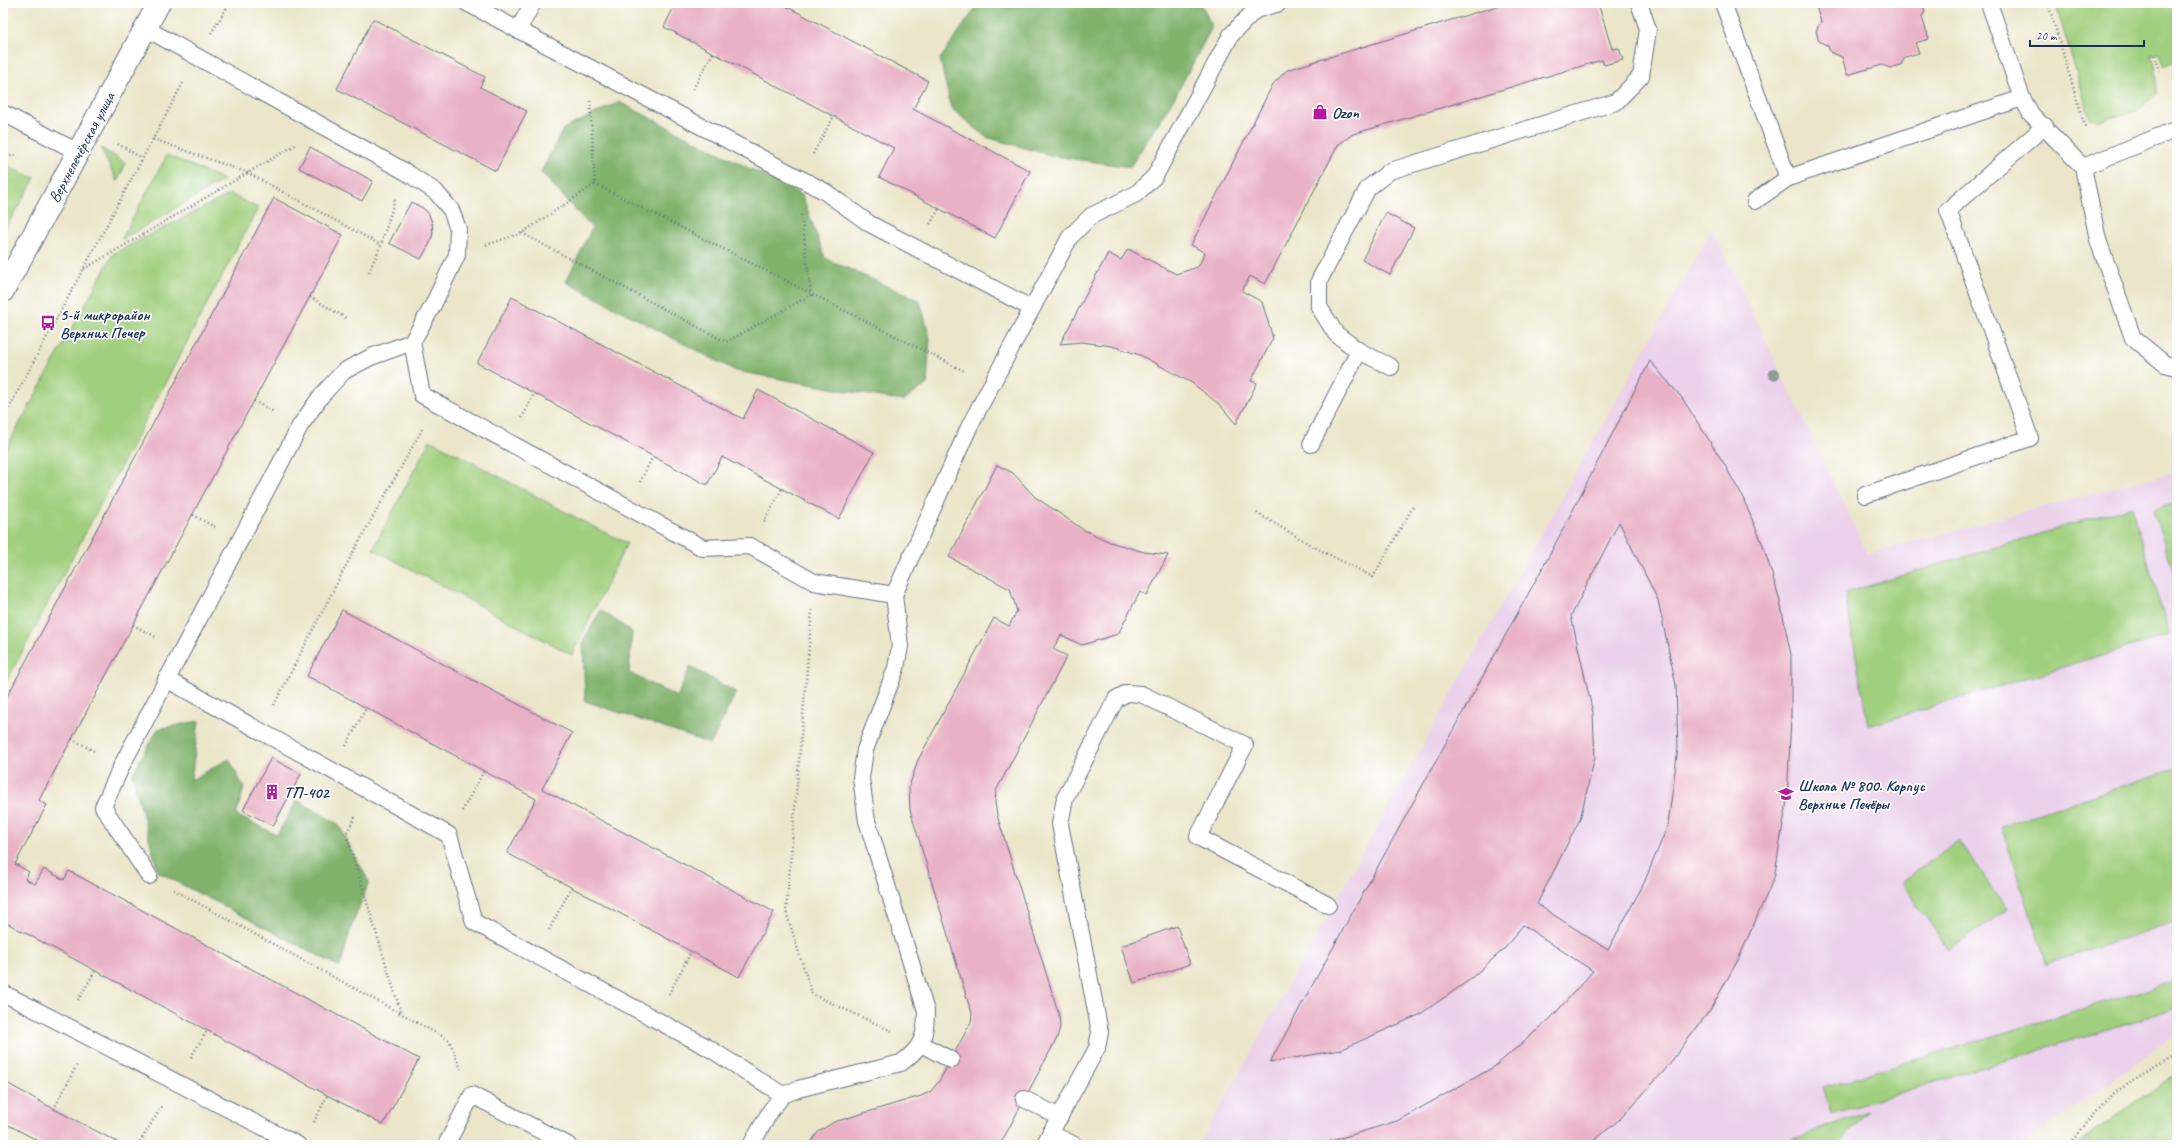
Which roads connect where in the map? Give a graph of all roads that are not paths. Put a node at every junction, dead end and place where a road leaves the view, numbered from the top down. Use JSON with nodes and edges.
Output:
{"nodes":[{"id":1,"x":159,"y":3,"type":"edge"},
{"id":2,"x":467,"y":3,"type":"edge"},
{"id":3,"x":533,"y":3,"type":"edge"},
{"id":4,"x":1279,"y":3,"type":"edge"},
{"id":5,"x":1639,"y":3,"type":"edge"},
{"id":6,"x":1723,"y":3,"type":"edge"},
{"id":7,"x":1989,"y":3,"type":"edge"},
{"id":8,"x":1253,"y":7,"type":"edge"},
{"id":9,"x":145,"y":28,"type":"junction"},
{"id":10,"x":518,"y":30,"type":"junction"},
{"id":11,"x":2022,"y":98,"type":"junction"},
{"id":12,"x":3,"y":112,"type":"edge"},
{"id":13,"x":2045,"y":126,"type":"junction"},
{"id":14,"x":2177,"y":129,"type":"edge"},
{"id":15,"x":78,"y":152,"type":"junction"},
{"id":16,"x":2083,"y":167,"type":"junction"},
{"id":17,"x":1788,"y":178,"type":"junction"},
{"id":18,"x":1755,"y":201,"type":"dead end"},
{"id":19,"x":3,"y":291,"type":"edge"},
{"id":20,"x":1031,"y":308,"type":"junction"},
{"id":21,"x":412,"y":342,"type":"junction"},
{"id":22,"x":1359,"y":351,"type":"junction"},
{"id":23,"x":1392,"y":367,"type":"dead end"},
{"id":24,"x":2177,"y":367,"type":"edge"},
{"id":25,"x":1311,"y":444,"type":"dead end"},
{"id":26,"x":1865,"y":495,"type":"dead end"},
{"id":27,"x":894,"y":595,"type":"junction"},
{"id":28,"x":166,"y":679,"type":"junction"},
{"id":29,"x":149,"y":876,"type":"road end"},
{"id":30,"x":1328,"y":905,"type":"dead end"},
{"id":31,"x":3,"y":993,"type":"edge"},
{"id":32,"x":921,"y":1044,"type":"junction"},
{"id":33,"x":951,"y":1060,"type":"dead end"},
{"id":34,"x":783,"y":1095,"type":"junction"},
{"id":35,"x":1024,"y":1099,"type":"dead end"},
{"id":36,"x":1060,"y":1117,"type":"junction"},
{"id":37,"x":1047,"y":1139,"type":"edge"},
{"id":38,"x":298,"y":1145,"type":"edge"},
{"id":39,"x":446,"y":1145,"type":"edge"},
{"id":40,"x":568,"y":1145,"type":"edge"},
{"id":41,"x":751,"y":1145,"type":"edge"},
{"id":42,"x":1074,"y":1145,"type":"edge"}],
"edges":[{"from":1,"to":9,"type":"street","name":"Верхнепечёрская улица"},
{"from":2,"to":10,"type":"lane"},
{"from":3,"to":10,"type":"lane"},
{"from":4,"to":8,"type":"lane"},
{"from":5,"to":22,"type":"lane"},
{"from":6,"to":17,"type":"lane"},
{"from":7,"to":11,"type":"lane"},
{"from":8,"to":20,"type":"lane"},
{"from":9,"to":15,"type":"street","name":"Верхнепечёрская улица"},
{"from":9,"to":21,"type":"lane"},
{"from":10,"to":20,"type":"lane"},
{"from":11,"to":13,"type":"lane"},
{"from":11,"to":17,"type":"lane"},
{"from":12,"to":15,"type":"lane"},
{"from":13,"to":16,"type":"lane"},
{"from":13,"to":26,"type":"lane"},
{"from":14,"to":16,"type":"lane"},
{"from":15,"to":19,"type":"street","name":"Верхнепечёрская улица"},
{"from":16,"to":24,"type":"lane"},
{"from":17,"to":18,"type":"lane"},
{"from":20,"to":27,"type":"lane"},
{"from":21,"to":27,"type":"lane"},
{"from":21,"to":28,"type":"lane"},
{"from":22,"to":23,"type":"lane"},
{"from":22,"to":25,"type":"lane"},
{"from":27,"to":32,"type":"lane"},
{"from":28,"to":29,"type":"lane"},
{"from":28,"to":34,"type":"lane"},
{"from":30,"to":36,"type":"lane"},
{"from":31,"to":38,"type":"lane"},
{"from":32,"to":33,"type":"lane"},
{"from":32,"to":34,"type":"lane"},
{"from":34,"to":41,"type":"lane"},
{"from":35,"to":36,"type":"lane"},
{"from":36,"to":37,"type":"lane"},
{"from":37,"to":42,"type":"lane"},
{"from":39,"to":40,"type":"lane"}]}
